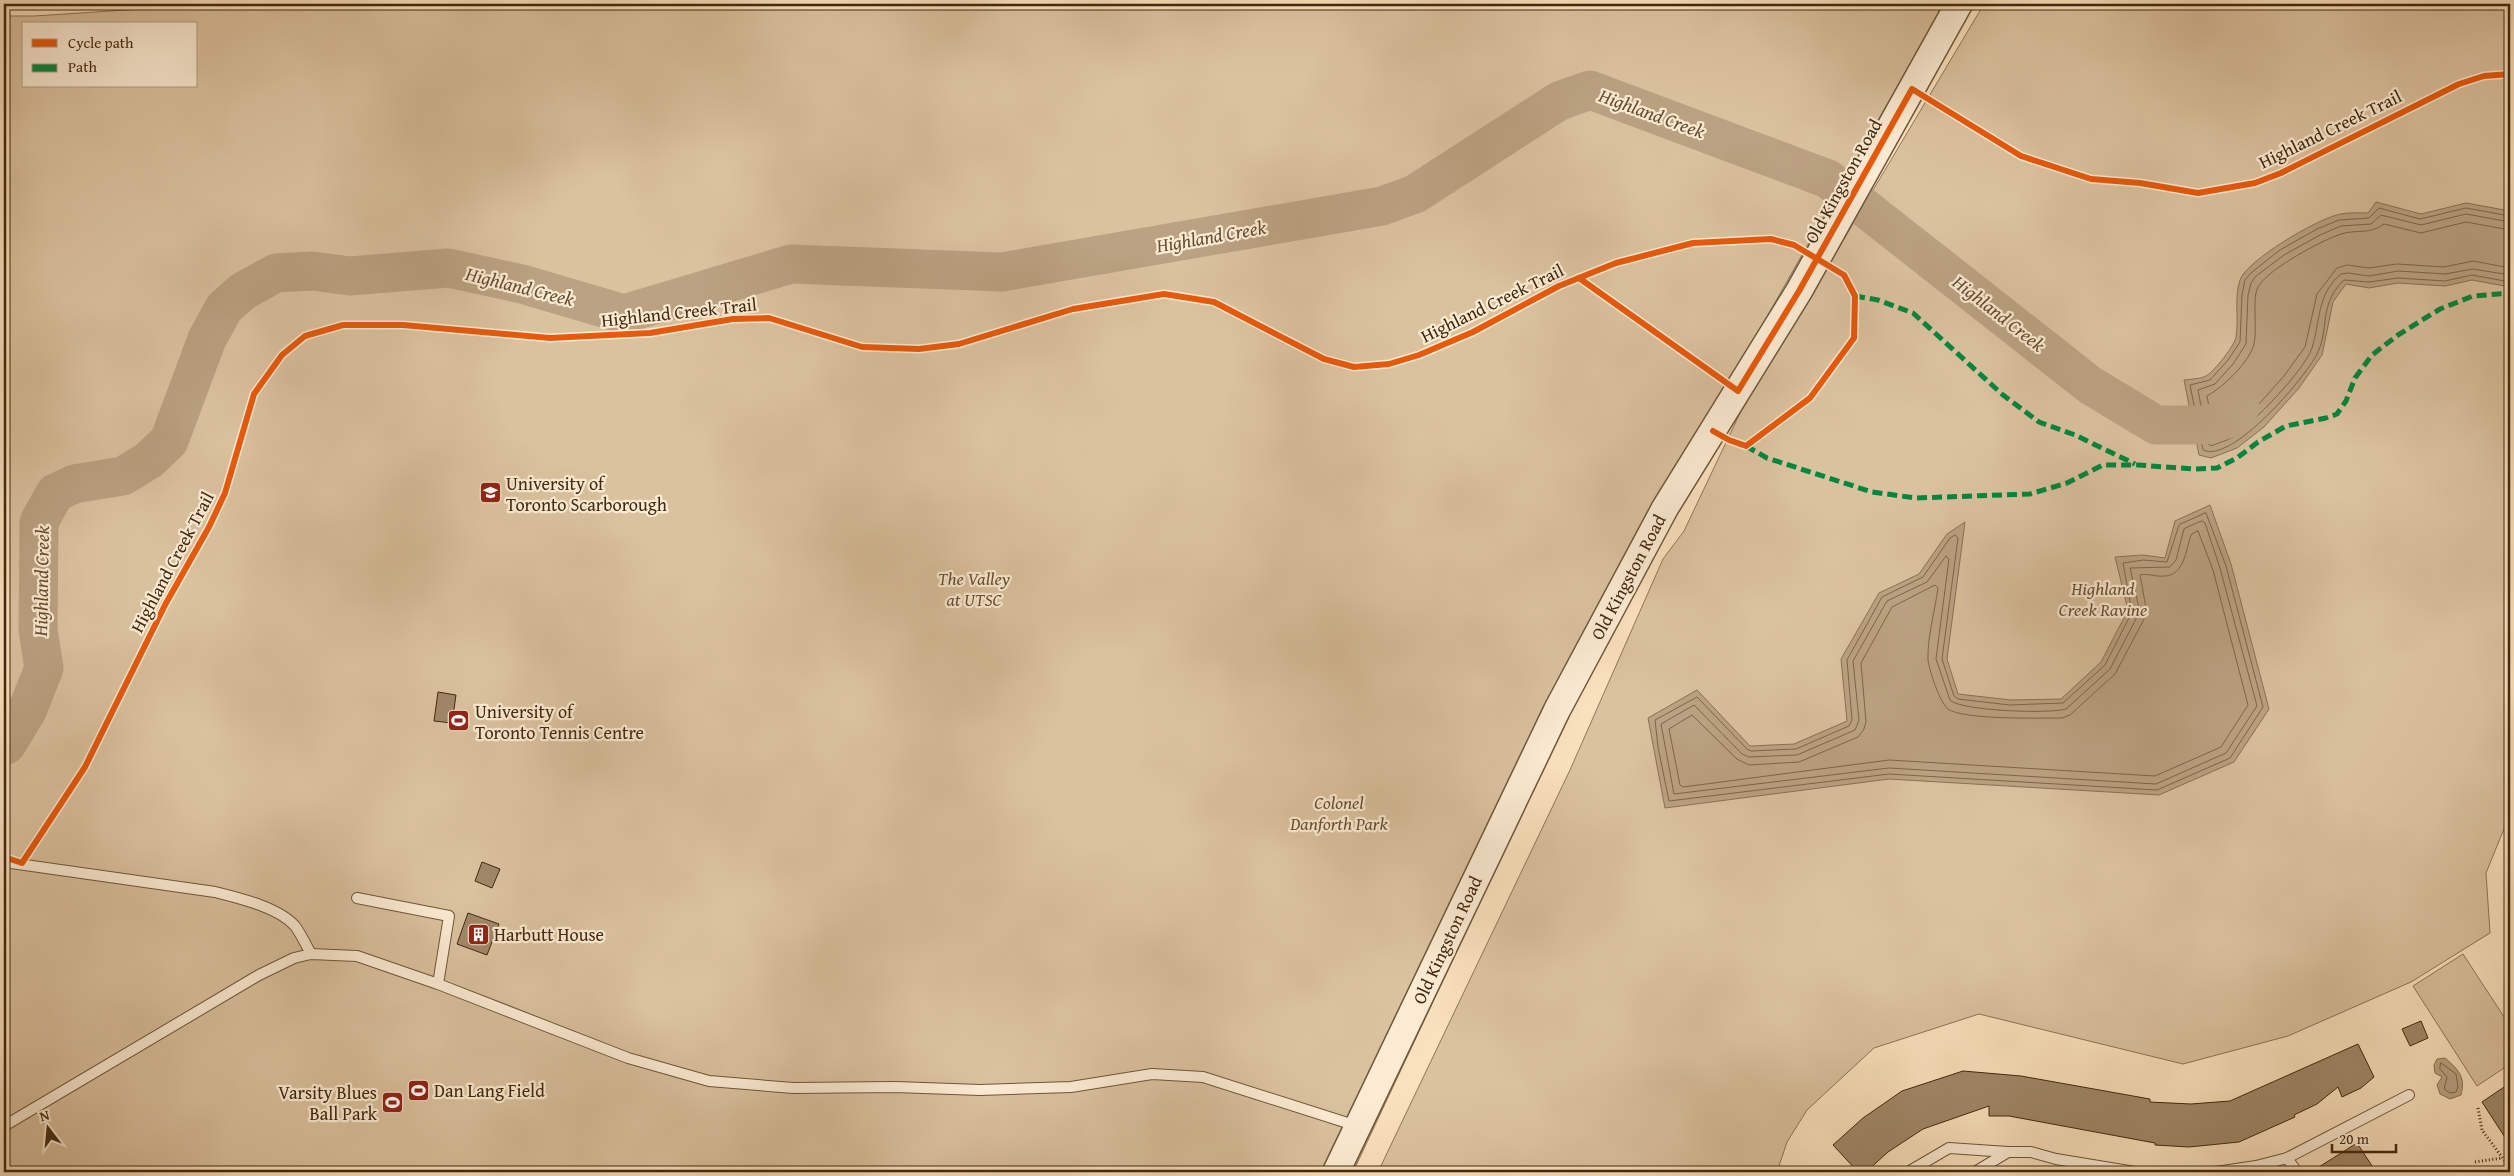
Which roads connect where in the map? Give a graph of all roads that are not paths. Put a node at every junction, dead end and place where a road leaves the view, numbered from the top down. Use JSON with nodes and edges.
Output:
{"nodes":[{"id":1,"x":1959,"y":4,"type":"edge"},
{"id":2,"x":4,"y":862,"type":"edge"},
{"id":3,"x":357,"y":898,"type":"dead end"},
{"id":4,"x":311,"y":954,"type":"junction"},
{"id":5,"x":438,"y":984,"type":"junction"},
{"id":6,"x":2409,"y":1095,"type":"dead end"},
{"id":7,"x":4,"y":1126,"type":"edge"},
{"id":8,"x":1358,"y":1126,"type":"junction"},
{"id":9,"x":2008,"y":1152,"type":"junction"},
{"id":10,"x":2287,"y":1158,"type":"junction"},
{"id":11,"x":1336,"y":1172,"type":"edge"},
{"id":12,"x":1908,"y":1172,"type":"edge"},
{"id":13,"x":1975,"y":1172,"type":"edge"},
{"id":14,"x":2122,"y":1172,"type":"edge"},
{"id":15,"x":2135,"y":1172,"type":"edge"},
{"id":16,"x":2216,"y":1172,"type":"edge"},
{"id":17,"x":2297,"y":1172,"type":"edge"}],
"edges":[{"from":1,"to":8,"type":"street","name":"Old Kingston Road"},
{"from":2,"to":4,"type":"lane"},
{"from":3,"to":5,"type":"lane"},
{"from":4,"to":5,"type":"lane"},
{"from":4,"to":7,"type":"lane"},
{"from":5,"to":8,"type":"lane"},
{"from":6,"to":10,"type":"lane"},
{"from":8,"to":11,"type":"street","name":"Old Kingston Road"},
{"from":9,"to":12,"type":"lane"},
{"from":9,"to":13,"type":"lane"},
{"from":9,"to":14,"type":"lane"},
{"from":10,"to":16,"type":"lane"},
{"from":10,"to":17,"type":"lane"},
{"from":14,"to":15,"type":"lane"}]}
